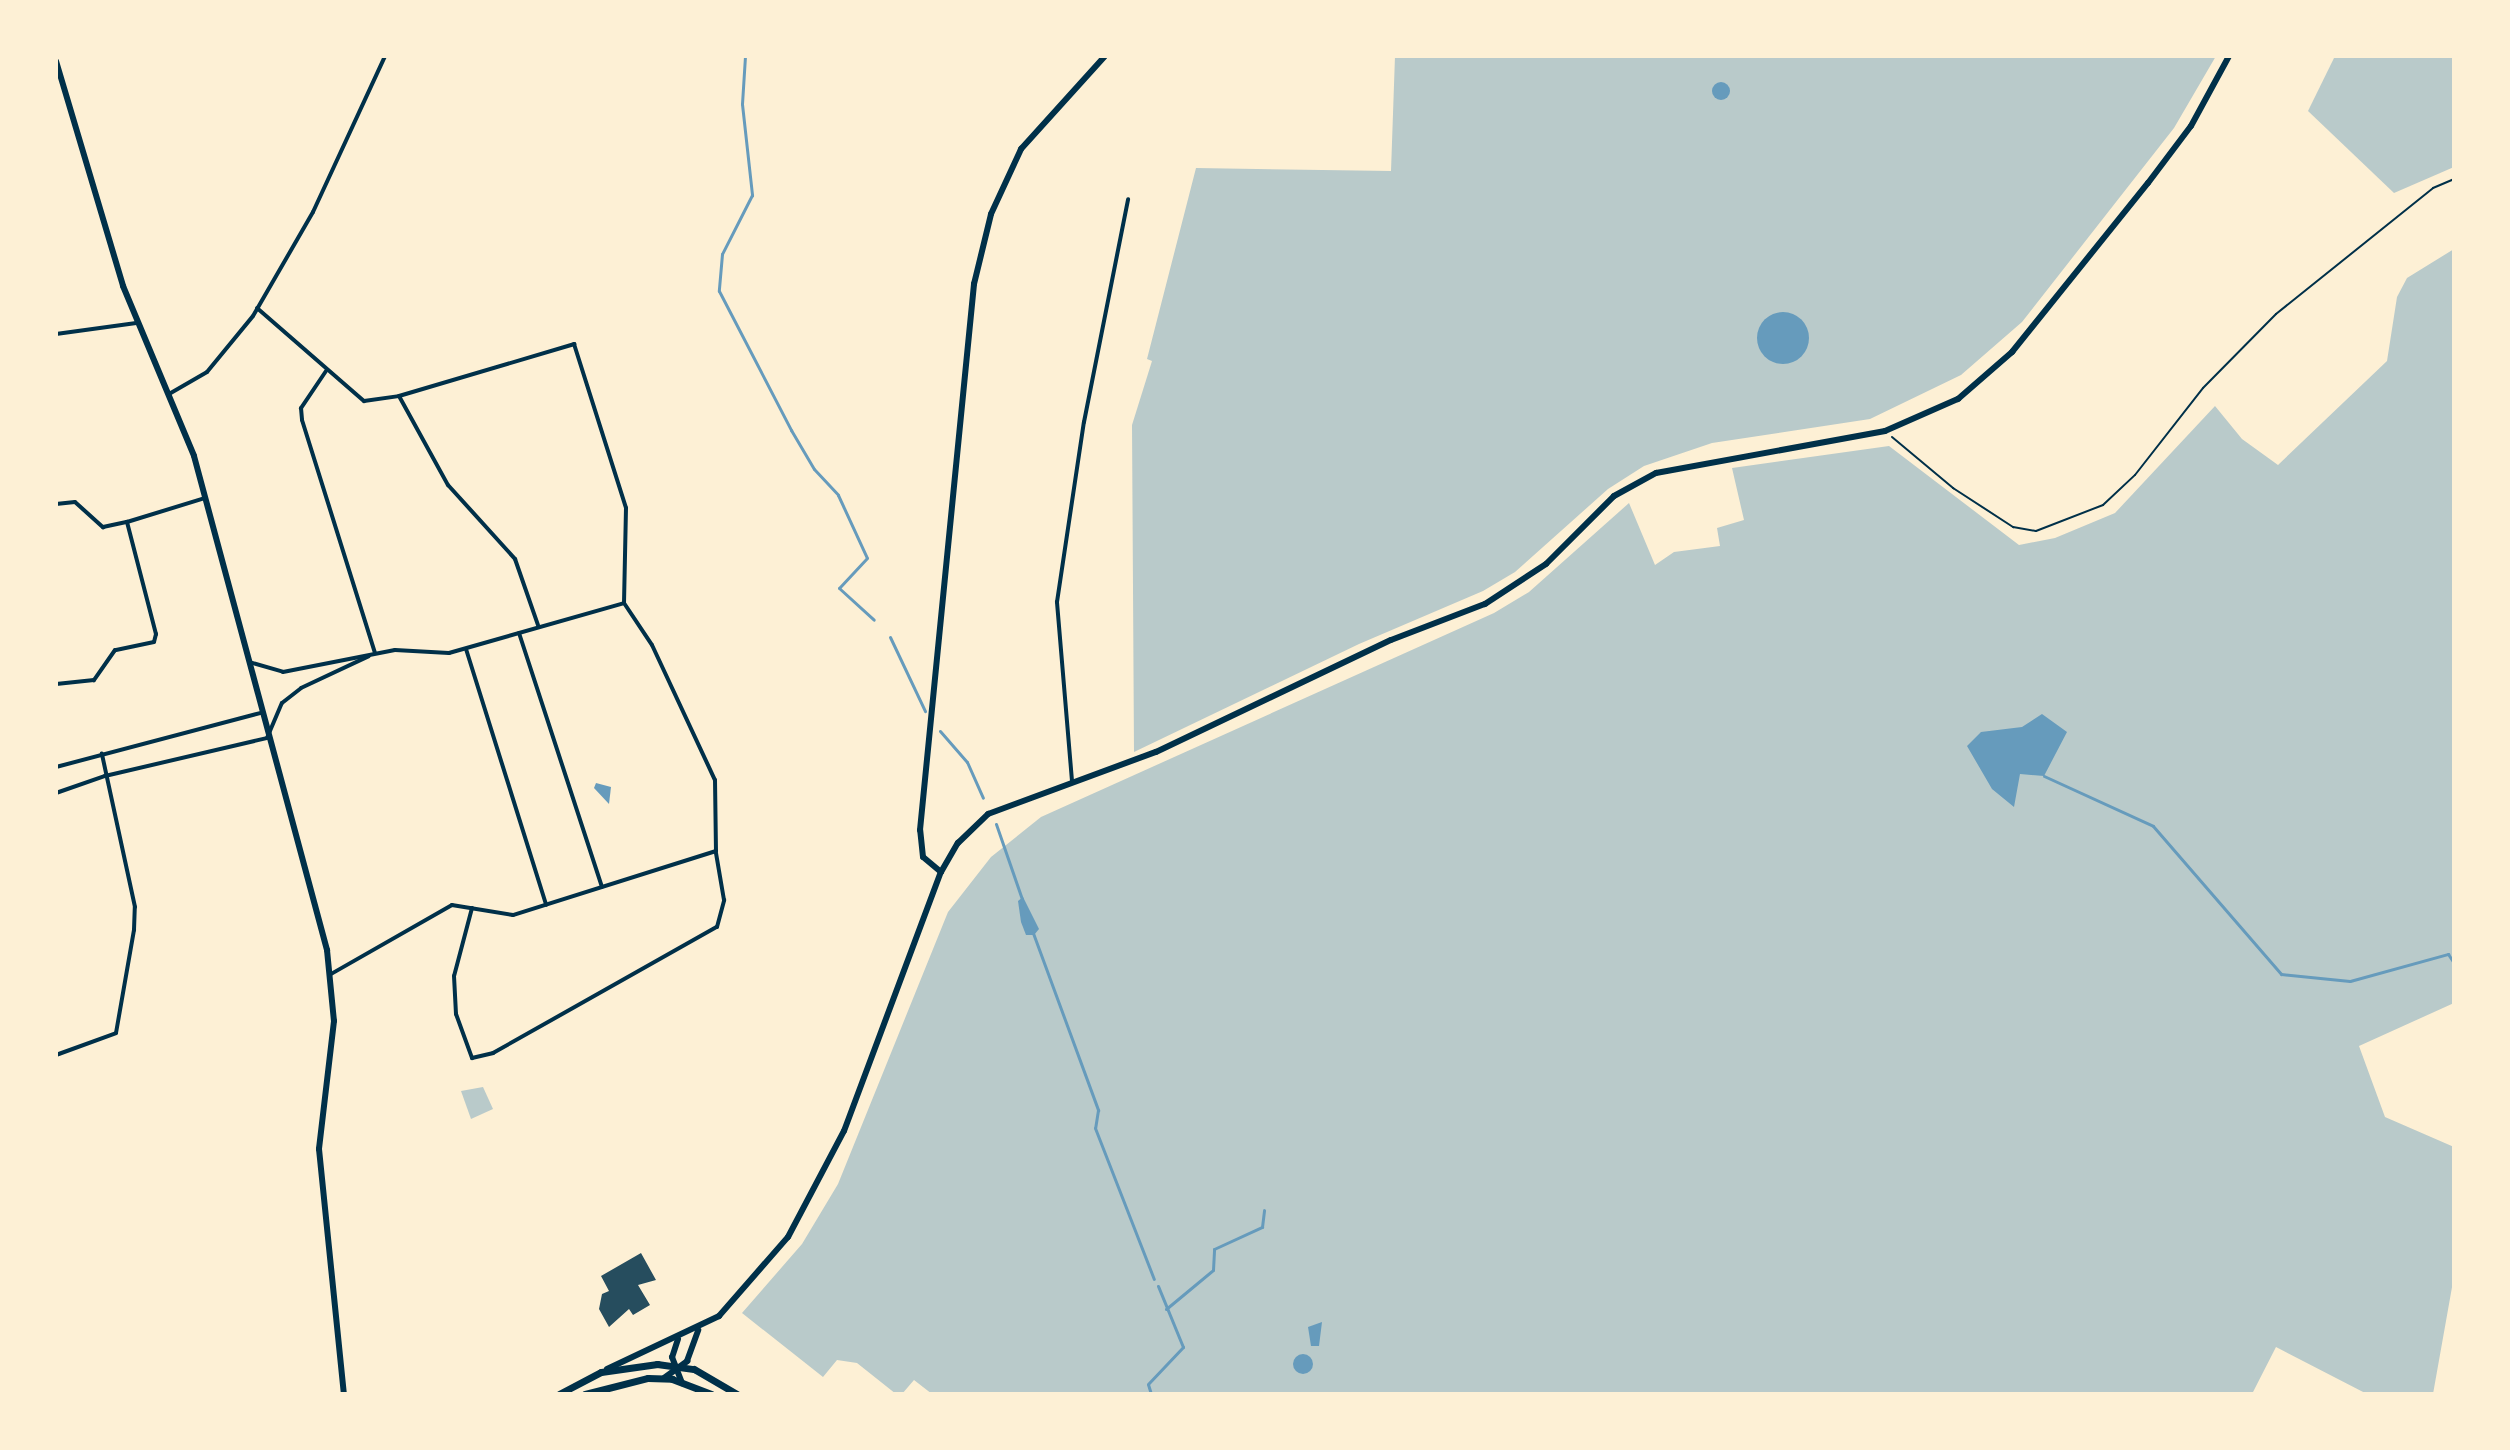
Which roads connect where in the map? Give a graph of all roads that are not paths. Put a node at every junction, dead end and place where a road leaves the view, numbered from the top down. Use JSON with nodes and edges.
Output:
{"nodes":[{"id":1,"x":385,"y":56,"type":"edge"},
{"id":2,"x":1105,"y":56,"type":"edge"},
{"id":3,"x":2229,"y":56,"type":"edge"},
{"id":4,"x":56,"y":61,"type":"edge"},
{"id":5,"x":1128,"y":199,"type":"dead end"},
{"id":6,"x":257,"y":308,"type":"junction"},
{"id":7,"x":136,"y":323,"type":"junction"},
{"id":8,"x":56,"y":334,"type":"edge"},
{"id":9,"x":326,"y":371,"type":"junction"},
{"id":10,"x":169,"y":394,"type":"junction"},
{"id":11,"x":399,"y":396,"type":"junction"},
{"id":12,"x":205,"y":498,"type":"junction"},
{"id":13,"x":56,"y":504,"type":"edge"},
{"id":14,"x":127,"y":522,"type":"junction"},
{"id":15,"x":624,"y":603,"type":"junction"},
{"id":16,"x":538,"y":625,"type":"junction"},
{"id":17,"x":519,"y":633,"type":"junction"},
{"id":18,"x":466,"y":649,"type":"junction"},
{"id":19,"x":375,"y":653,"type":"junction"},
{"id":20,"x":249,"y":662,"type":"junction"},
{"id":21,"x":56,"y":684,"type":"edge"},
{"id":22,"x":261,"y":713,"type":"junction"},
{"id":23,"x":267,"y":738,"type":"junction"},
{"id":24,"x":102,"y":754,"type":"junction"},
{"id":25,"x":56,"y":767,"type":"edge"},
{"id":26,"x":105,"y":776,"type":"junction"},
{"id":27,"x":1072,"y":781,"type":"junction"},
{"id":28,"x":56,"y":793,"type":"edge"},
{"id":29,"x":716,"y":851,"type":"junction"},
{"id":30,"x":941,"y":872,"type":"junction"},
{"id":31,"x":602,"y":887,"type":"junction"},
{"id":32,"x":546,"y":905,"type":"junction"},
{"id":33,"x":472,"y":908,"type":"junction"},
{"id":34,"x":331,"y":974,"type":"junction"},
{"id":35,"x":56,"y":1055,"type":"edge"},
{"id":36,"x":698,"y":1330,"type":"junction"},
{"id":37,"x":678,"y":1339,"type":"junction"},
{"id":38,"x":676,"y":1367,"type":"junction"},
{"id":39,"x":601,"y":1372,"type":"junction"},
{"id":40,"x":664,"y":1378,"type":"junction"},
{"id":41,"x":614,"y":1383,"type":"junction"},
{"id":42,"x":682,"y":1383,"type":"junction"},
{"id":43,"x":344,"y":1394,"type":"edge"},
{"id":44,"x":559,"y":1394,"type":"edge"},
{"id":45,"x":585,"y":1394,"type":"edge"},
{"id":46,"x":618,"y":1394,"type":"edge"},
{"id":47,"x":711,"y":1394,"type":"edge"},
{"id":48,"x":737,"y":1394,"type":"edge"}],
"edges":[{"from":1,"to":6,"type":"street"},
{"from":2,"to":30,"type":"street"},
{"from":3,"to":27,"type":"street"},
{"from":4,"to":7,"type":"street"},
{"from":5,"to":27,"type":"street"},
{"from":6,"to":9,"type":"street"},
{"from":6,"to":10,"type":"street"},
{"from":7,"to":8,"type":"street"},
{"from":7,"to":10,"type":"street"},
{"from":9,"to":11,"type":"street"},
{"from":9,"to":19,"type":"street"},
{"from":10,"to":12,"type":"street"},
{"from":11,"to":15,"type":"street"},
{"from":11,"to":16,"type":"street"},
{"from":12,"to":14,"type":"street"},
{"from":12,"to":20,"type":"street"},
{"from":13,"to":14,"type":"street"},
{"from":14,"to":21,"type":"street"},
{"from":15,"to":16,"type":"street"},
{"from":15,"to":29,"type":"street"},
{"from":16,"to":17,"type":"street"},
{"from":17,"to":18,"type":"street"},
{"from":17,"to":31,"type":"street"},
{"from":18,"to":19,"type":"street"},
{"from":18,"to":32,"type":"street"},
{"from":19,"to":20,"type":"street"},
{"from":19,"to":23,"type":"street"},
{"from":20,"to":22,"type":"street"},
{"from":22,"to":23,"type":"street"},
{"from":22,"to":24,"type":"street"},
{"from":23,"to":26,"type":"street"},
{"from":23,"to":34,"type":"street"},
{"from":24,"to":25,"type":"street"},
{"from":24,"to":26,"type":"street"},
{"from":26,"to":28,"type":"street"},
{"from":26,"to":35,"type":"street"},
{"from":27,"to":30,"type":"street"},
{"from":29,"to":31,"type":"street"},
{"from":29,"to":33,"type":"street"},
{"from":30,"to":36,"type":"street"},
{"from":31,"to":32,"type":"street"},
{"from":32,"to":33,"type":"street"},
{"from":33,"to":34,"type":"street"},
{"from":34,"to":43,"type":"street"},
{"from":36,"to":37,"type":"street"},
{"from":36,"to":38,"type":"street"},
{"from":37,"to":38,"type":"street"},
{"from":37,"to":39,"type":"street"},
{"from":38,"to":39,"type":"main road"},
{"from":38,"to":40,"type":"street"},
{"from":38,"to":42,"type":"street"},
{"from":38,"to":48,"type":"main road"},
{"from":39,"to":44,"type":"main road"},
{"from":40,"to":41,"type":"main road"},
{"from":40,"to":42,"type":"main road"},
{"from":41,"to":45,"type":"main road"},
{"from":41,"to":46,"type":"street"},
{"from":42,"to":47,"type":"main road"}]}
